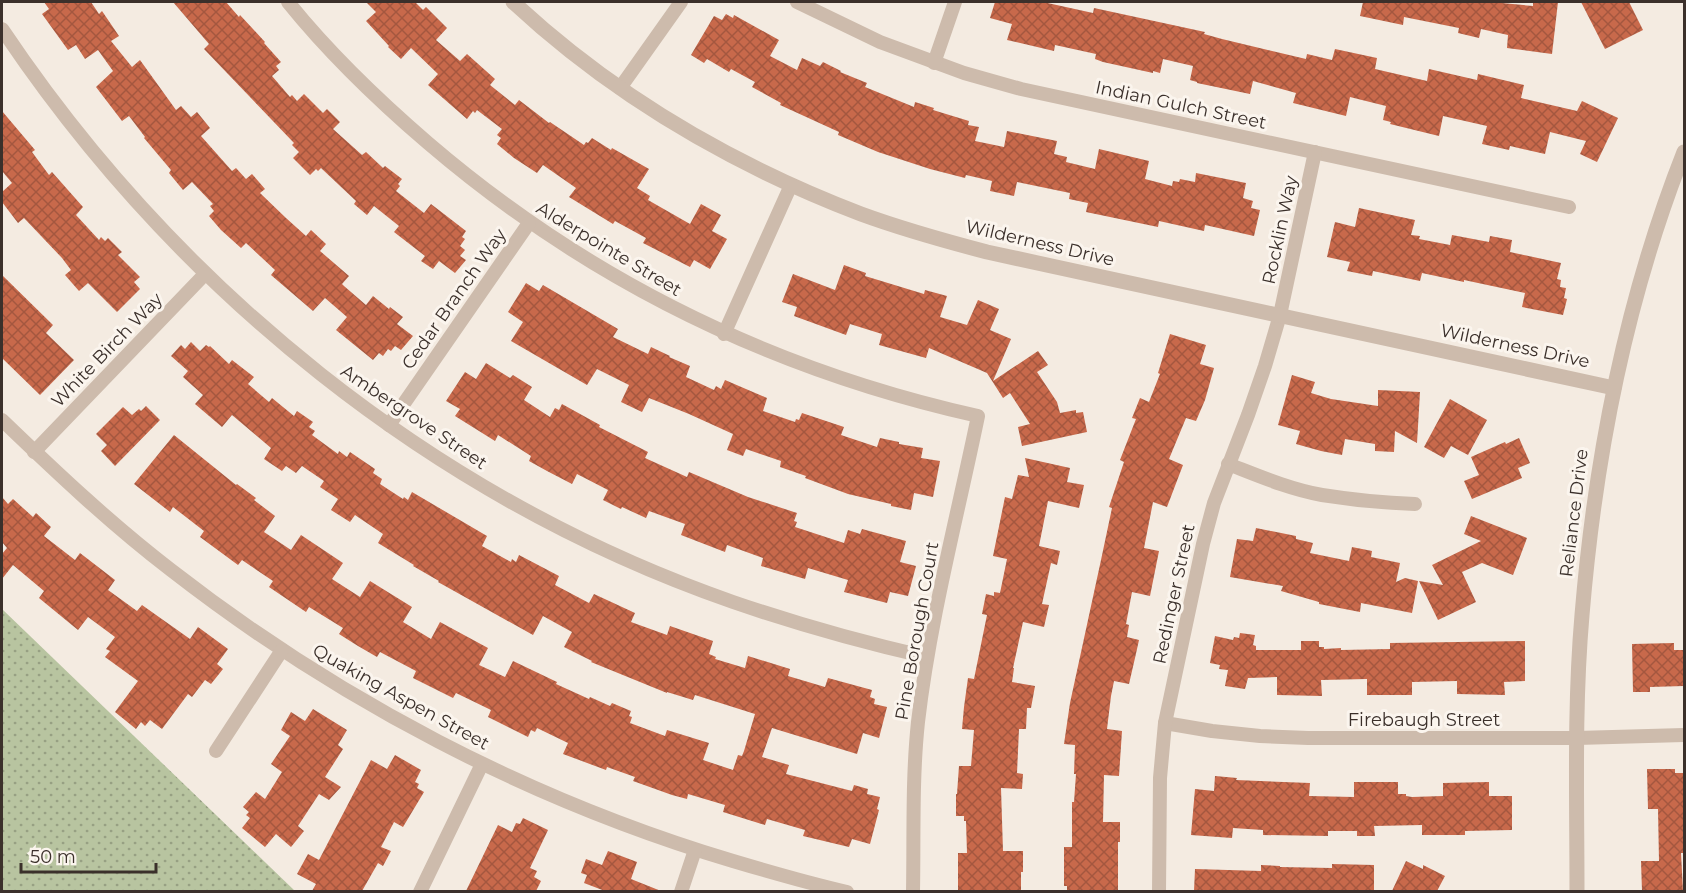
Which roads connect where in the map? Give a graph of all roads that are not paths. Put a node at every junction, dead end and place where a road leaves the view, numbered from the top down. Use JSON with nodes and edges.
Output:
{"nodes":[{"id":1,"x":288,"y":2,"type":"edge"},
{"id":2,"x":513,"y":2,"type":"edge"},
{"id":3,"x":681,"y":2,"type":"edge"},
{"id":4,"x":797,"y":2,"type":"edge"},
{"id":5,"x":956,"y":2,"type":"edge"},
{"id":6,"x":2,"y":29,"type":"edge"},
{"id":7,"x":934,"y":63,"type":"junction"},
{"id":8,"x":620,"y":88,"type":"junction"},
{"id":9,"x":1315,"y":152,"type":"junction"},
{"id":10,"x":1683,"y":161,"type":"edge"},
{"id":11,"x":791,"y":185,"type":"junction"},
{"id":12,"x":1569,"y":207,"type":"dead end"},
{"id":13,"x":529,"y":223,"type":"junction"},
{"id":14,"x":205,"y":274,"type":"junction"},
{"id":15,"x":1280,"y":315,"type":"junction"},
{"id":16,"x":724,"y":334,"type":"junction"},
{"id":17,"x":1614,"y":388,"type":"junction"},
{"id":18,"x":978,"y":416,"type":"joint"},
{"id":19,"x":2,"y":420,"type":"edge"},
{"id":20,"x":389,"y":425,"type":"junction"},
{"id":21,"x":34,"y":452,"type":"junction"},
{"id":22,"x":1228,"y":464,"type":"junction"},
{"id":23,"x":1415,"y":504,"type":"dead end"},
{"id":24,"x":282,"y":650,"type":"junction"},
{"id":25,"x":927,"y":657,"type":"junction"},
{"id":26,"x":1165,"y":723,"type":"junction"},
{"id":27,"x":1684,"y":735,"type":"edge"},
{"id":28,"x":1577,"y":738,"type":"junction"},
{"id":29,"x":216,"y":751,"type":"dead end"},
{"id":30,"x":482,"y":764,"type":"junction"},
{"id":31,"x":695,"y":850,"type":"junction"},
{"id":32,"x":420,"y":891,"type":"edge"},
{"id":33,"x":681,"y":891,"type":"edge"},
{"id":34,"x":847,"y":891,"type":"edge"},
{"id":35,"x":913,"y":891,"type":"edge"},
{"id":36,"x":1159,"y":891,"type":"edge"},
{"id":37,"x":1577,"y":891,"type":"edge"}],
"edges":[{"from":1,"to":13,"type":"street","name":"Alderpointe Street"},
{"from":2,"to":8,"type":"street","name":"Wilderness Drive"},
{"from":3,"to":8,"type":"street"},
{"from":4,"to":7,"type":"street","name":"Indian Gulch Street"},
{"from":5,"to":7,"type":"street"},
{"from":6,"to":14,"type":"street","name":"Ambergrove Street"},
{"from":7,"to":9,"type":"street","name":"Indian Gulch Street"},
{"from":8,"to":11,"type":"street","name":"Wilderness Drive"},
{"from":9,"to":12,"type":"street","name":"Indian Gulch Street"},
{"from":9,"to":15,"type":"street","name":"Rocklin Way"},
{"from":10,"to":17,"type":"street","name":"Reliance Drive"},
{"from":11,"to":15,"type":"street","name":"Wilderness Drive"},
{"from":11,"to":16,"type":"street"},
{"from":13,"to":16,"type":"street","name":"Alderpointe Street"},
{"from":13,"to":20,"type":"street","name":"Cedar Branch Way"},
{"from":14,"to":20,"type":"street","name":"Ambergrove Street"},
{"from":14,"to":21,"type":"street","name":"White Birch Way"},
{"from":15,"to":17,"type":"street","name":"Wilderness Drive"},
{"from":15,"to":22,"type":"street","name":"Redinger Street"},
{"from":16,"to":18,"type":"street","name":"Alderpointe Street"},
{"from":17,"to":28,"type":"street","name":"Reliance Drive"},
{"from":18,"to":25,"type":"street","name":"Pine Borough Court"},
{"from":19,"to":21,"type":"street","name":"Quaking Aspen Street"},
{"from":20,"to":25,"type":"street","name":"Ambergrove Street"},
{"from":21,"to":24,"type":"street","name":"Quaking Aspen Street"},
{"from":22,"to":23,"type":"street"},
{"from":22,"to":26,"type":"street","name":"Redinger Street"},
{"from":24,"to":29,"type":"street"},
{"from":24,"to":30,"type":"street","name":"Quaking Aspen Street"},
{"from":25,"to":35,"type":"street","name":"Pine Borough Court"},
{"from":26,"to":28,"type":"street","name":"Firebaugh Street"},
{"from":26,"to":36,"type":"street","name":"Redinger Street"},
{"from":27,"to":28,"type":"street","name":"Firebaugh Street"},
{"from":28,"to":37,"type":"street","name":"Reliance Drive"},
{"from":30,"to":31,"type":"street","name":"Quaking Aspen Street"},
{"from":30,"to":32,"type":"street"},
{"from":31,"to":33,"type":"street"},
{"from":31,"to":34,"type":"street","name":"Quaking Aspen Street"}]}
